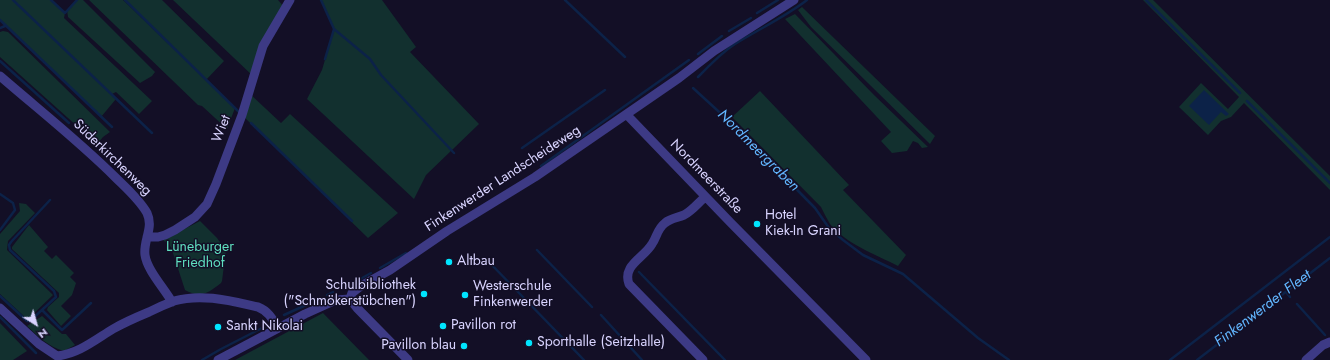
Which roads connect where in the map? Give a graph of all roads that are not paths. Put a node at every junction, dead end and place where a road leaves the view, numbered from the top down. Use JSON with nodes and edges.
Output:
{"nodes":[{"id":1,"x":290,"y":0,"type":"edge"},
{"id":2,"x":794,"y":0,"type":"edge"},
{"id":3,"x":0,"y":76,"type":"edge"},
{"id":4,"x":627,"y":115,"type":"junction"},
{"id":5,"x":705,"y":197,"type":"junction"},
{"id":6,"x":147,"y":237,"type":"junction"},
{"id":7,"x":350,"y":299,"type":"junction"},
{"id":8,"x":172,"y":302,"type":"junction"},
{"id":9,"x":0,"y":308,"type":"edge"},
{"id":10,"x":278,"y":328,"type":"junction"},
{"id":11,"x":1330,"y":342,"type":"edge"},
{"id":12,"x":218,"y":360,"type":"edge"},
{"id":13,"x":408,"y":360,"type":"edge"},
{"id":14,"x":703,"y":360,"type":"edge"},
{"id":15,"x":866,"y":360,"type":"edge"},
{"id":16,"x":1306,"y":360,"type":"edge"}],
"edges":[{"from":1,"to":6,"type":"street","name":"Wiet"},
{"from":2,"to":4,"type":"street","name":"Finkenwerder Landscheideweg"},
{"from":3,"to":6,"type":"street","name":"Süderkirchenweg"},
{"from":4,"to":5,"type":"street","name":"Nordmeerstraße"},
{"from":4,"to":7,"type":"street","name":"Finkenwerder Landscheideweg"},
{"from":5,"to":14,"type":"street"},
{"from":5,"to":15,"type":"street","name":"Nordmeerstraße"},
{"from":6,"to":8,"type":"street","name":"Süderkirchenweg"},
{"from":7,"to":10,"type":"street"},
{"from":7,"to":13,"type":"street"},
{"from":8,"to":9,"type":"street"},
{"from":8,"to":10,"type":"street"},
{"from":10,"to":12,"type":"street"},
{"from":11,"to":16,"type":"street"}]}
